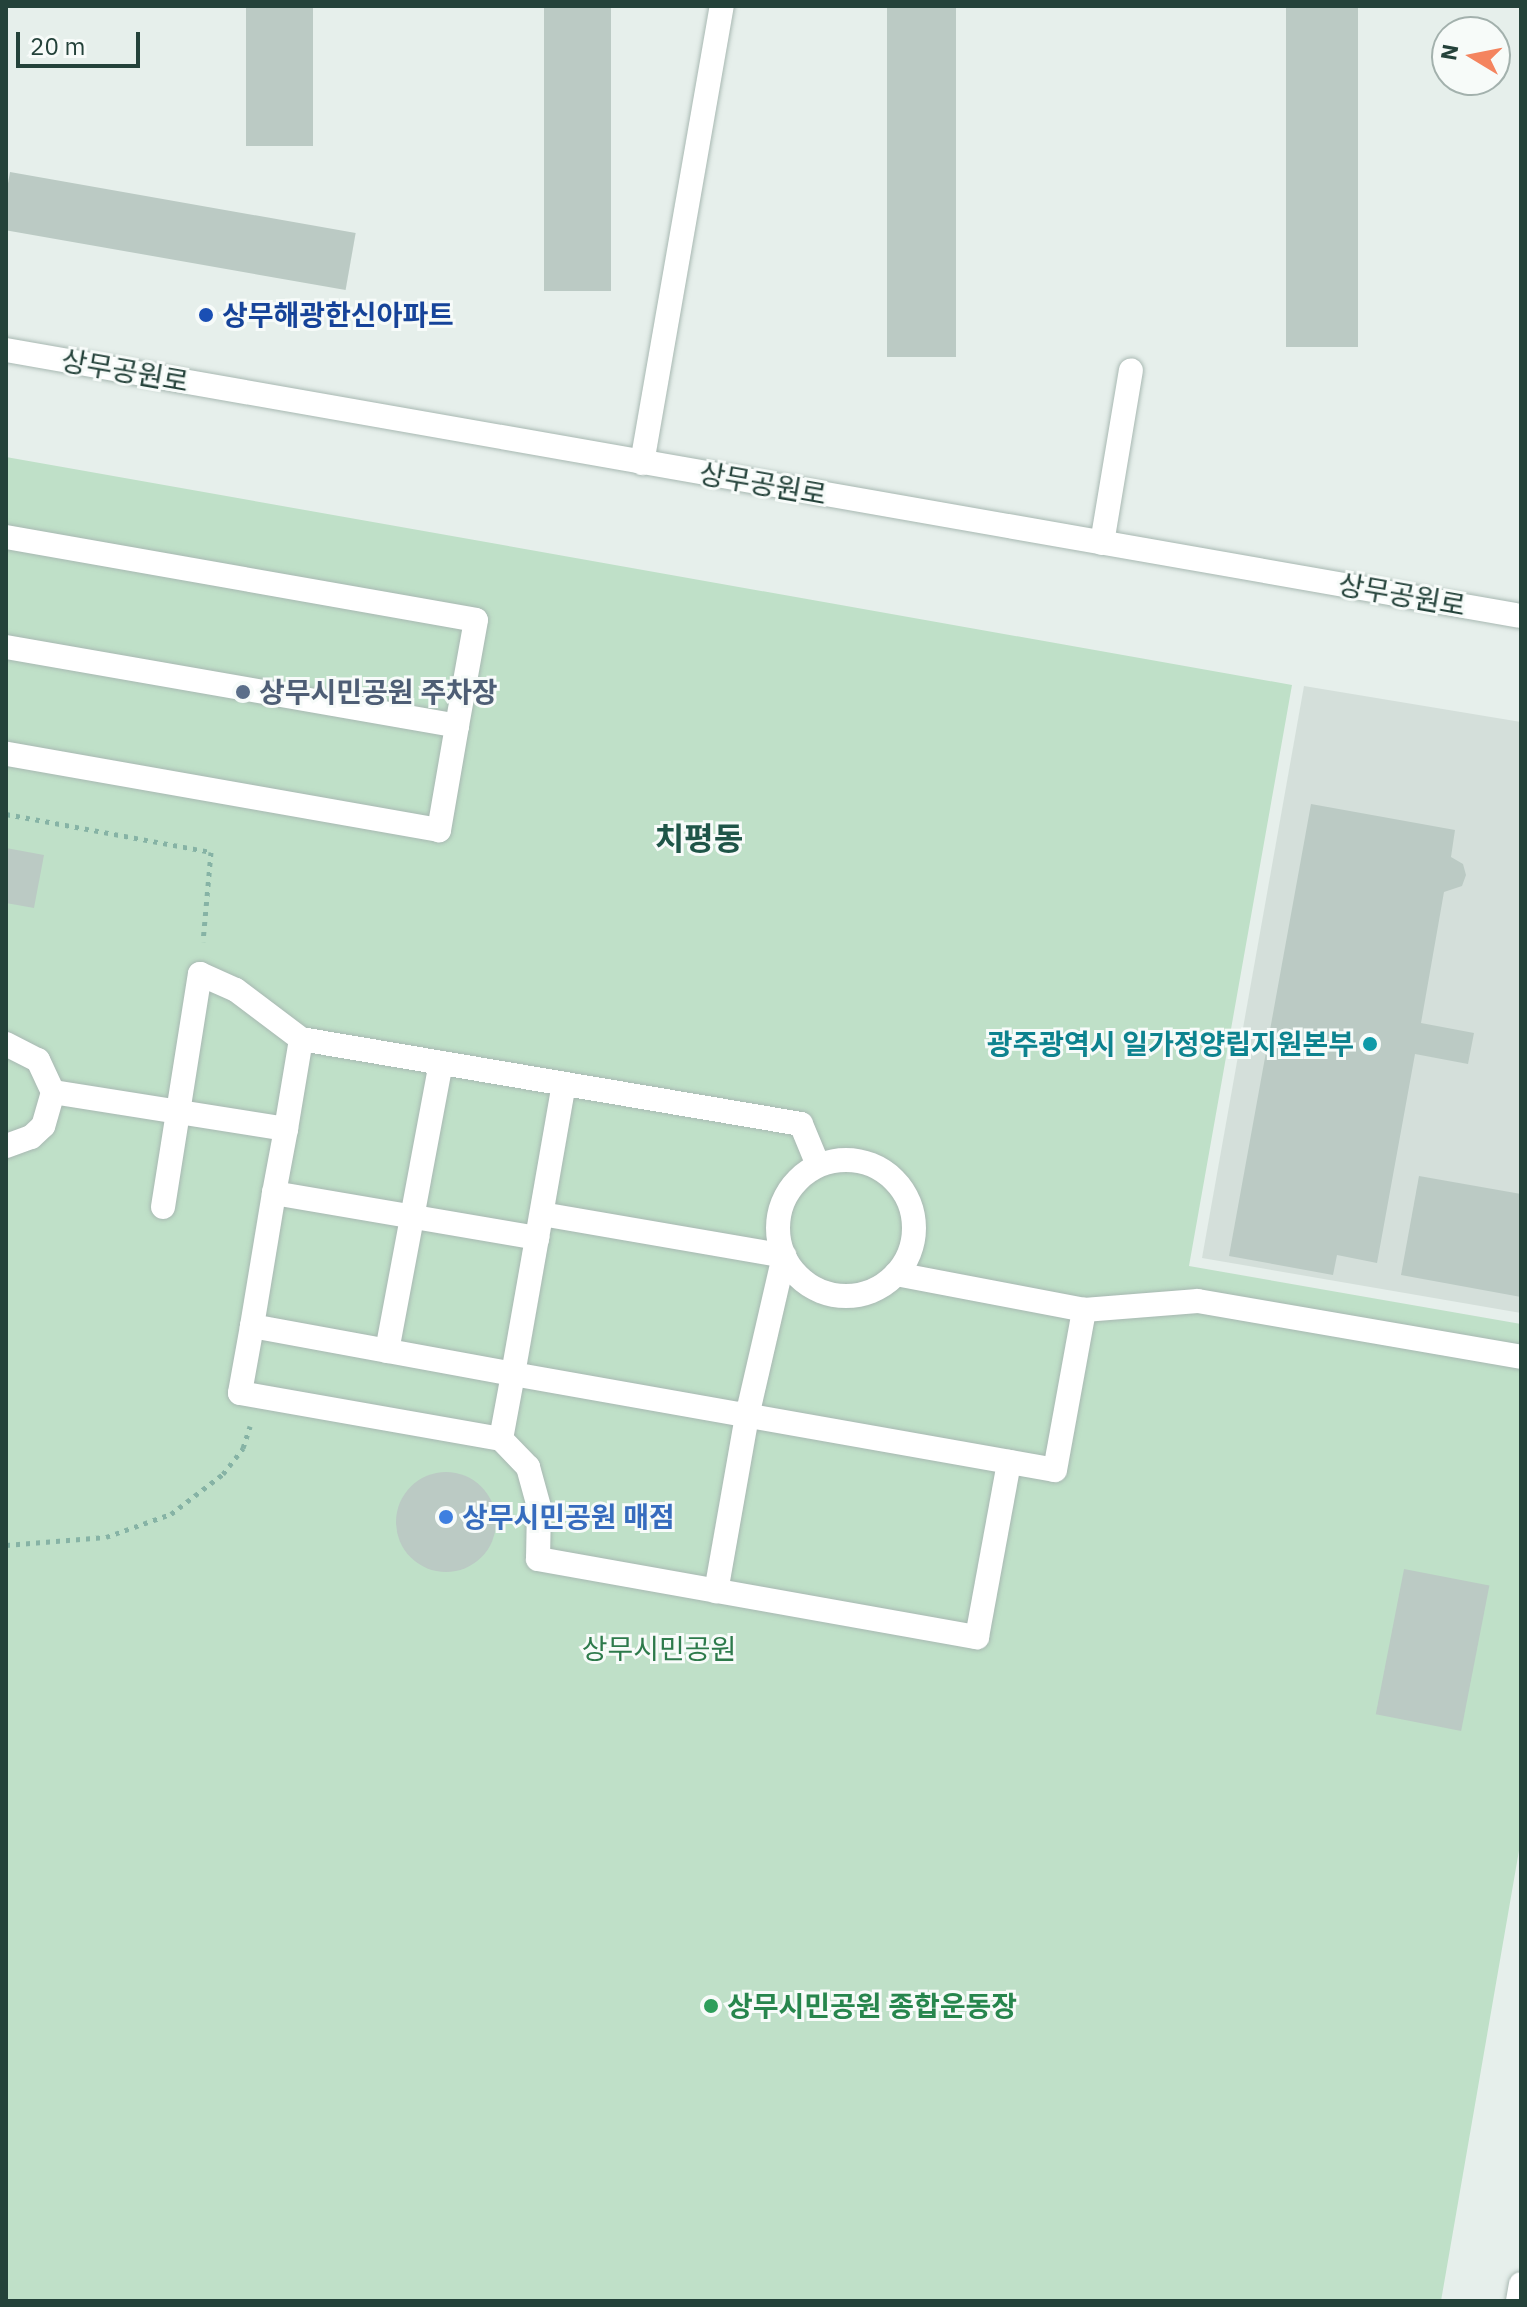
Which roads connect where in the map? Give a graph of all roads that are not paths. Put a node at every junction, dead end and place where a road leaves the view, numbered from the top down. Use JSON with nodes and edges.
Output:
{"nodes":[{"id":1,"x":722,"y":6,"type":"edge"},
{"id":2,"x":6,"y":350,"type":"edge"},
{"id":3,"x":1131,"y":370,"type":"dead end"},
{"id":4,"x":642,"y":463,"type":"junction"},
{"id":5,"x":6,"y":537,"type":"edge"},
{"id":6,"x":1102,"y":543,"type":"junction"},
{"id":7,"x":1521,"y":616,"type":"edge"},
{"id":8,"x":6,"y":647,"type":"edge"},
{"id":9,"x":457,"y":726,"type":"junction"},
{"id":10,"x":6,"y":754,"type":"edge"},
{"id":11,"x":301,"y":1039,"type":"junction"},
{"id":12,"x":6,"y":1044,"type":"edge"},
{"id":13,"x":441,"y":1063,"type":"junction"},
{"id":14,"x":564,"y":1084,"type":"junction"},
{"id":15,"x":53,"y":1092,"type":"junction"},
{"id":16,"x":176,"y":1112,"type":"junction"},
{"id":17,"x":286,"y":1129,"type":"junction"},
{"id":18,"x":6,"y":1146,"type":"edge"},
{"id":19,"x":818,"y":1165,"type":"junction"},
{"id":20,"x":274,"y":1193,"type":"junction"},
{"id":21,"x":163,"y":1207,"type":"dead end"},
{"id":22,"x":412,"y":1216,"type":"junction"},
{"id":23,"x":540,"y":1226,"type":"junction"},
{"id":24,"x":784,"y":1256,"type":"junction"},
{"id":25,"x":896,"y":1274,"type":"junction"},
{"id":26,"x":1084,"y":1310,"type":"junction"},
{"id":27,"x":252,"y":1326,"type":"junction"},
{"id":28,"x":387,"y":1351,"type":"junction"},
{"id":29,"x":1521,"y":1357,"type":"edge"},
{"id":30,"x":513,"y":1374,"type":"junction"},
{"id":31,"x":747,"y":1416,"type":"junction"},
{"id":32,"x":501,"y":1439,"type":"junction"},
{"id":33,"x":1009,"y":1462,"type":"junction"},
{"id":34,"x":716,"y":1591,"type":"junction"},
{"id":35,"x":1521,"y":2284,"type":"edge"},
{"id":36,"x":1518,"y":2301,"type":"edge"}],
"edges":[{"from":1,"to":4,"type":"street"},
{"from":2,"to":4,"type":"street","name":"상무공원로"},
{"from":3,"to":6,"type":"street"},
{"from":4,"to":6,"type":"street","name":"상무공원로"},
{"from":5,"to":9,"type":"street"},
{"from":6,"to":7,"type":"street","name":"상무공원로"},
{"from":8,"to":9,"type":"street"},
{"from":9,"to":10,"type":"street"},
{"from":11,"to":13,"type":"street"},
{"from":11,"to":16,"type":"street"},
{"from":11,"to":17,"type":"street"},
{"from":12,"to":15,"type":"street"},
{"from":13,"to":14,"type":"street"},
{"from":13,"to":22,"type":"street"},
{"from":14,"to":19,"type":"street"},
{"from":14,"to":23,"type":"street"},
{"from":15,"to":16,"type":"street"},
{"from":15,"to":18,"type":"street"},
{"from":16,"to":17,"type":"street"},
{"from":16,"to":21,"type":"street"},
{"from":17,"to":20,"type":"street"},
{"from":19,"to":24,"type":"street"},
{"from":19,"to":25,"type":"street"},
{"from":20,"to":22,"type":"street"},
{"from":20,"to":27,"type":"street"},
{"from":22,"to":23,"type":"street"},
{"from":22,"to":28,"type":"street"},
{"from":23,"to":24,"type":"street"},
{"from":23,"to":30,"type":"street"},
{"from":24,"to":25,"type":"street"},
{"from":24,"to":31,"type":"street"},
{"from":25,"to":26,"type":"street"},
{"from":26,"to":29,"type":"street"},
{"from":26,"to":33,"type":"street"},
{"from":27,"to":28,"type":"street"},
{"from":27,"to":32,"type":"street"},
{"from":28,"to":30,"type":"street"},
{"from":30,"to":31,"type":"street"},
{"from":30,"to":32,"type":"street"},
{"from":31,"to":33,"type":"street"},
{"from":31,"to":34,"type":"street"},
{"from":32,"to":34,"type":"street"},
{"from":33,"to":34,"type":"street"},
{"from":35,"to":36,"type":"street"}]}
